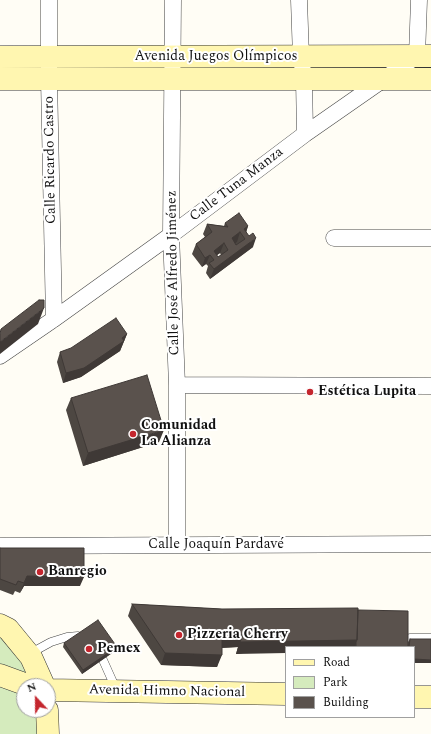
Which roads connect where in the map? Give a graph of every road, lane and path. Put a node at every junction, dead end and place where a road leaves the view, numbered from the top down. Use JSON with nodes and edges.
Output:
{"nodes":[{"id":1,"x":49,"y":0,"type":"edge"},
{"id":2,"x":173,"y":0,"type":"edge"},
{"id":3,"x":299,"y":0,"type":"edge"},
{"id":4,"x":418,"y":0,"type":"edge"},
{"id":5,"x":424,"y":49,"type":"edge"},
{"id":6,"x":0,"y":57,"type":"edge"},
{"id":7,"x":49,"y":57,"type":"junction"},
{"id":8,"x":173,"y":57,"type":"junction"},
{"id":9,"x":301,"y":57,"type":"junction"},
{"id":10,"x":0,"y":79,"type":"edge"},
{"id":11,"x":49,"y":79,"type":"junction"},
{"id":12,"x":173,"y":79,"type":"junction"},
{"id":13,"x":304,"y":79,"type":"junction"},
{"id":14,"x":384,"y":79,"type":"junction"},
{"id":15,"x":431,"y":79,"type":"edge"},
{"id":16,"x":304,"y":134,"type":"junction"},
{"id":17,"x":171,"y":235,"type":"junction"},
{"id":18,"x":334,"y":238,"type":"dead end"},
{"id":19,"x":431,"y":238,"type":"edge"},
{"id":20,"x":54,"y":319,"type":"junction"},
{"id":21,"x":0,"y":356,"type":"edge"},
{"id":22,"x":177,"y":385,"type":"junction"},
{"id":23,"x":431,"y":386,"type":"edge"},
{"id":24,"x":431,"y":544,"type":"edge"},
{"id":25,"x":177,"y":545,"type":"junction"},
{"id":26,"x":0,"y":546,"type":"edge"},
{"id":27,"x":0,"y":625,"type":"edge"},
{"id":28,"x":78,"y":636,"type":"edge"},
{"id":29,"x":431,"y":638,"type":"edge"},
{"id":30,"x":406,"y":646,"type":"edge"},
{"id":31,"x":29,"y":654,"type":"junction"},
{"id":32,"x":103,"y":660,"type":"edge"},
{"id":33,"x":0,"y":675,"type":"edge"},
{"id":34,"x":40,"y":678,"type":"edge"},
{"id":35,"x":16,"y":681,"type":"edge"},
{"id":36,"x":56,"y":690,"type":"edge"},
{"id":37,"x":118,"y":691,"type":"junction"},
{"id":38,"x":285,"y":694,"type":"edge"},
{"id":39,"x":415,"y":697,"type":"edge"},
{"id":40,"x":431,"y":697,"type":"edge"},
{"id":41,"x":47,"y":718,"type":"edge"},
{"id":42,"x":48,"y":734,"type":"edge"}],
"edges":[{"from":1,"to":7,"type":"street","name":"Calle Ricardo Castro"},
{"from":2,"to":8,"type":"street","name":"Calle José Alfredo Jiménez"},
{"from":3,"to":9,"type":"street"},
{"from":4,"to":5,"type":"street"},
{"from":5,"to":9,"type":"street","name":"Avenida Juegos Olímpicos"},
{"from":5,"to":14,"type":"street","name":"Calle Tuna Manza"},
{"from":6,"to":7,"type":"street","name":"Avenida Juegos Olímpicos"},
{"from":7,"to":8,"type":"street","name":"Avenida Juegos Olímpicos"},
{"from":7,"to":11,"type":"street","name":"Calle Ricardo Castro"},
{"from":8,"to":9,"type":"street","name":"Avenida Juegos Olímpicos"},
{"from":8,"to":12,"type":"street","name":"Calle José Alfredo Jiménez"},
{"from":9,"to":13,"type":"street"},
{"from":10,"to":11,"type":"street","name":"Avenida Juegos Olímpicos"},
{"from":11,"to":12,"type":"street","name":"Avenida Juegos Olímpicos"},
{"from":11,"to":20,"type":"street","name":"Calle Ricardo Castro"},
{"from":12,"to":13,"type":"street","name":"Avenida Juegos Olímpicos"},
{"from":12,"to":17,"type":"street","name":"Calle José Alfredo Jiménez"},
{"from":13,"to":14,"type":"street","name":"Avenida Juegos Olímpicos"},
{"from":13,"to":16,"type":"street"},
{"from":14,"to":15,"type":"street","name":"Avenida Juegos Olímpicos"},
{"from":14,"to":16,"type":"street","name":"Calle Tuna Manza"},
{"from":16,"to":17,"type":"street","name":"Calle Tuna Manza"},
{"from":17,"to":20,"type":"street","name":"Calle Tuna Manza"},
{"from":17,"to":22,"type":"street","name":"Calle José Alfredo Jiménez"},
{"from":18,"to":19,"type":"street"},
{"from":20,"to":21,"type":"street","name":"Calle Tuna Manza"},
{"from":22,"to":23,"type":"street"},
{"from":22,"to":25,"type":"street","name":"Calle José Alfredo Jiménez"},
{"from":24,"to":25,"type":"street","name":"Calle Joaquín Pardavé"},
{"from":25,"to":26,"type":"street","name":"Calle Joaquín Pardavé"},
{"from":27,"to":31,"type":"street"},
{"from":28,"to":31,"type":"lane"},
{"from":29,"to":30,"type":"lane"},
{"from":31,"to":34,"type":"street"},
{"from":32,"to":37,"type":"lane"},
{"from":33,"to":35,"type":"street"},
{"from":36,"to":37,"type":"street","name":"Avenida Himno Nacional"},
{"from":37,"to":38,"type":"street","name":"Avenida Himno Nacional"},
{"from":39,"to":40,"type":"street"},
{"from":41,"to":42,"type":"street"}]}
